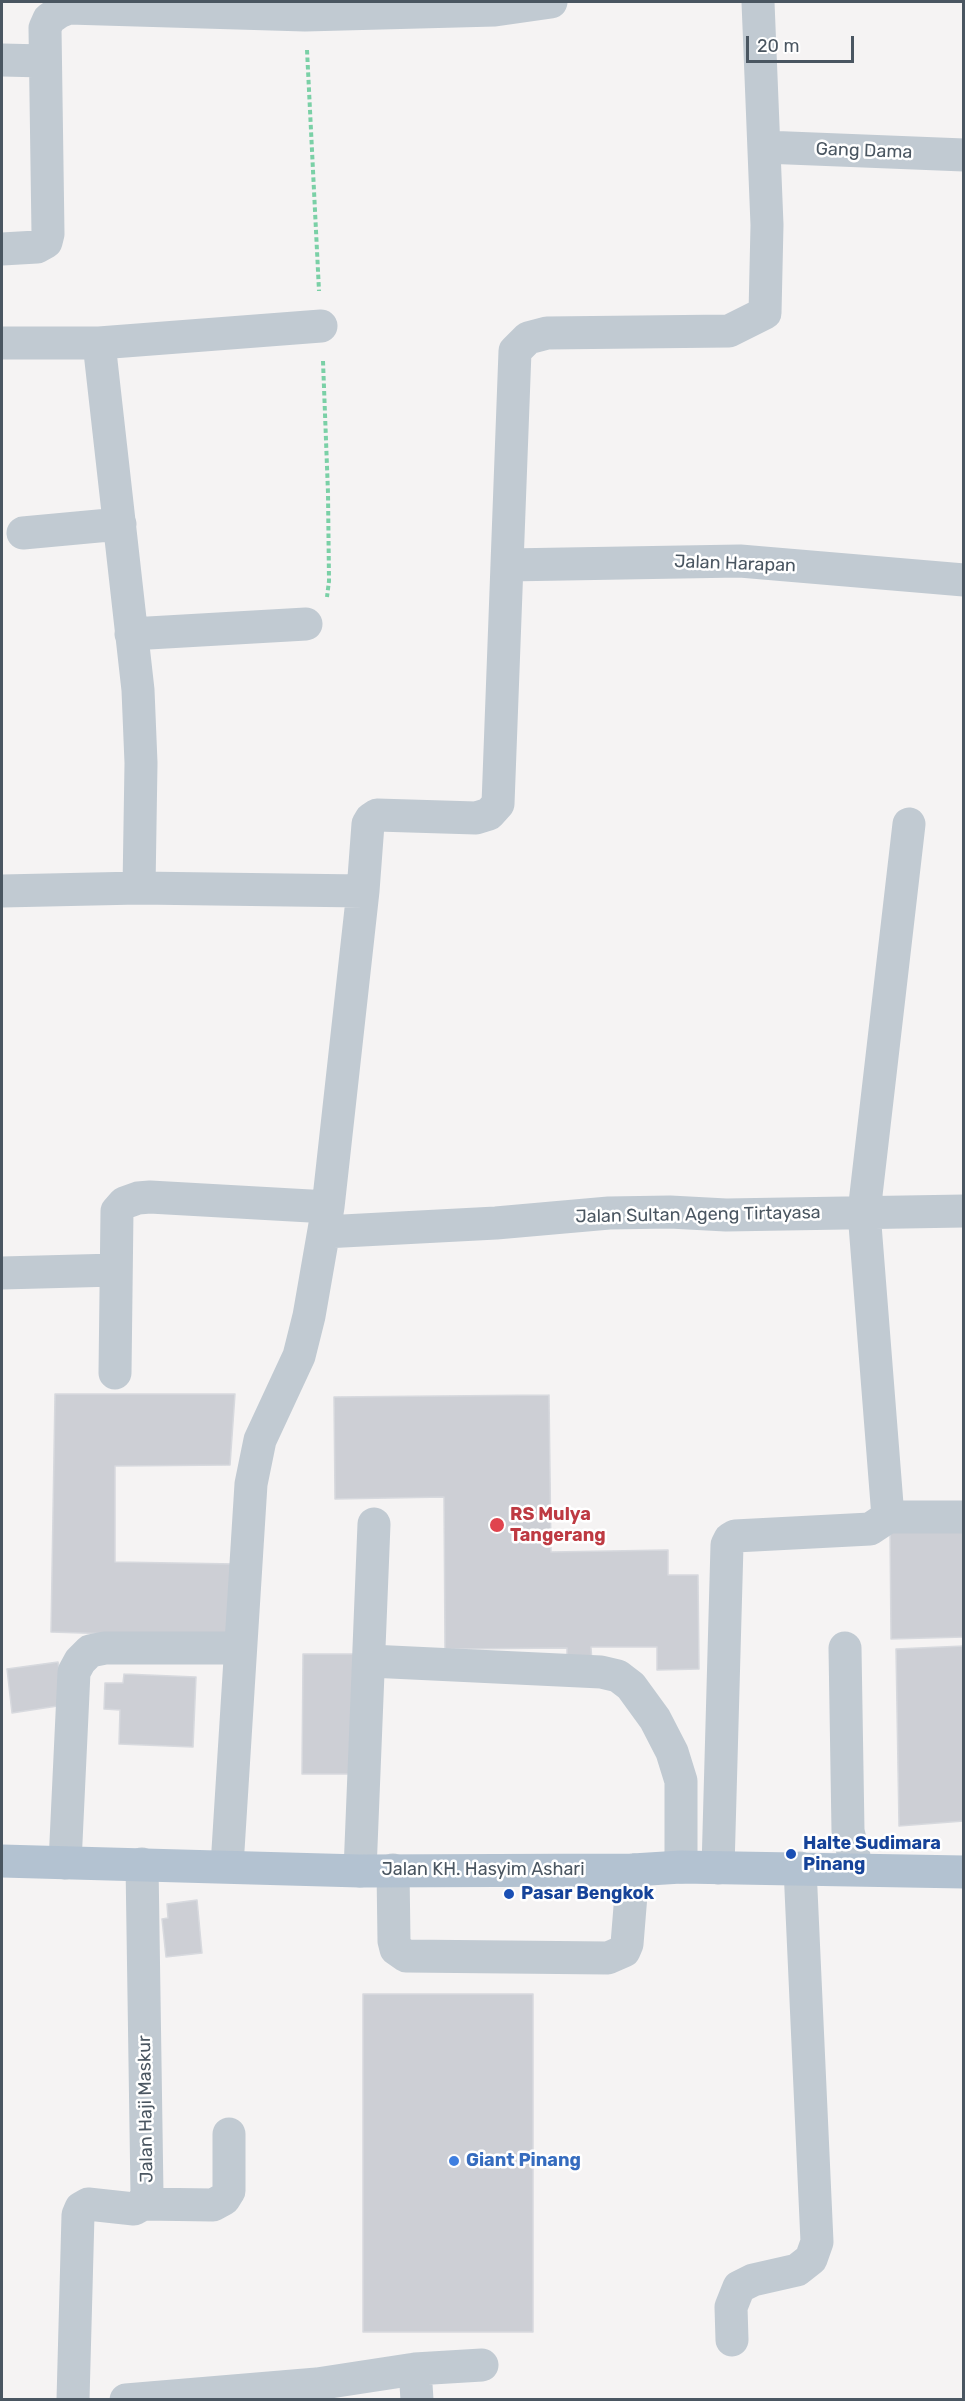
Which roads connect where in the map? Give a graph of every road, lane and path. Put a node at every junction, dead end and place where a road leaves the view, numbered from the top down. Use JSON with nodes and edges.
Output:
{"nodes":[{"id":1,"x":551,"y":2,"type":"edge"},
{"id":2,"x":758,"y":2,"type":"edge"},
{"id":3,"x":494,"y":6,"type":"edge"},
{"id":4,"x":2,"y":60,"type":"edge"},
{"id":5,"x":45,"y":61,"type":"junction"},
{"id":6,"x":764,"y":147,"type":"junction"},
{"id":7,"x":963,"y":155,"type":"edge"},
{"id":8,"x":2,"y":249,"type":"edge"},
{"id":9,"x":321,"y":326,"type":"dead end"},
{"id":10,"x":99,"y":343,"type":"junction"},
{"id":11,"x":2,"y":344,"type":"edge"},
{"id":12,"x":120,"y":524,"type":"junction"},
{"id":13,"x":23,"y":533,"type":"dead end"},
{"id":14,"x":507,"y":565,"type":"junction"},
{"id":15,"x":963,"y":580,"type":"edge"},
{"id":16,"x":306,"y":624,"type":"dead end"},
{"id":17,"x":131,"y":634,"type":"junction"},
{"id":18,"x":909,"y":824,"type":"dead end"},
{"id":19,"x":139,"y":888,"type":"junction"},
{"id":20,"x":2,"y":891,"type":"edge"},
{"id":21,"x":363,"y":891,"type":"junction"},
{"id":22,"x":963,"y":1211,"type":"edge"},
{"id":23,"x":864,"y":1212,"type":"junction"},
{"id":24,"x":326,"y":1220,"type":"junction"},
{"id":25,"x":116,"y":1270,"type":"junction"},
{"id":26,"x":2,"y":1273,"type":"edge"},
{"id":27,"x":115,"y":1372,"type":"dead end"},
{"id":28,"x":888,"y":1517,"type":"junction"},
{"id":29,"x":963,"y":1517,"type":"edge"},
{"id":30,"x":374,"y":1524,"type":"dead end"},
{"id":31,"x":240,"y":1648,"type":"junction"},
{"id":32,"x":845,"y":1648,"type":"dead end"},
{"id":33,"x":370,"y":1661,"type":"junction"},
{"id":34,"x":2,"y":1862,"type":"edge"},
{"id":35,"x":65,"y":1863,"type":"junction"},
{"id":36,"x":142,"y":1864,"type":"junction"},
{"id":37,"x":227,"y":1866,"type":"junction"},
{"id":38,"x":681,"y":1867,"type":"junction"},
{"id":39,"x":718,"y":1868,"type":"junction"},
{"id":40,"x":800,"y":1868,"type":"junction"},
{"id":41,"x":857,"y":1869,"type":"junction"},
{"id":42,"x":393,"y":1870,"type":"junction"},
{"id":43,"x":633,"y":1870,"type":"junction"},
{"id":44,"x":360,"y":1871,"type":"junction"},
{"id":45,"x":963,"y":1872,"type":"edge"},
{"id":46,"x":229,"y":2134,"type":"dead end"},
{"id":47,"x":143,"y":2204,"type":"junction"},
{"id":48,"x":732,"y":2340,"type":"dead end"},
{"id":49,"x":482,"y":2365,"type":"dead end"},
{"id":50,"x":416,"y":2384,"type":"edge"},
{"id":51,"x":317,"y":2392,"type":"edge"},
{"id":52,"x":139,"y":2399,"type":"edge"},
{"id":53,"x":73,"y":2400,"type":"edge"},
{"id":54,"x":126,"y":2400,"type":"edge"}],
"edges":[{"from":1,"to":3,"type":"street"},
{"from":2,"to":6,"type":"street"},
{"from":3,"to":5,"type":"street"},
{"from":4,"to":5,"type":"street"},
{"from":5,"to":8,"type":"street"},
{"from":6,"to":7,"type":"street","name":"Gang Dama"},
{"from":6,"to":14,"type":"street"},
{"from":9,"to":10,"type":"street"},
{"from":10,"to":11,"type":"street"},
{"from":10,"to":12,"type":"street"},
{"from":12,"to":13,"type":"street"},
{"from":12,"to":17,"type":"street"},
{"from":14,"to":15,"type":"street","name":"Jalan Harapan"},
{"from":14,"to":21,"type":"street"},
{"from":16,"to":17,"type":"street"},
{"from":17,"to":19,"type":"street"},
{"from":18,"to":23,"type":"street"},
{"from":19,"to":20,"type":"street"},
{"from":19,"to":21,"type":"street"},
{"from":21,"to":24,"type":"street"},
{"from":22,"to":23,"type":"street","name":"Jalan Sultan Ageng Tirtayasa"},
{"from":23,"to":24,"type":"street","name":"Jalan Sultan Ageng Tirtayasa"},
{"from":23,"to":28,"type":"street"},
{"from":24,"to":25,"type":"street","name":"Jalan Sultan Ageng Tirtayasa"},
{"from":24,"to":31,"type":"street"},
{"from":25,"to":26,"type":"street"},
{"from":25,"to":27,"type":"street"},
{"from":28,"to":29,"type":"street"},
{"from":28,"to":39,"type":"street"},
{"from":30,"to":33,"type":"street"},
{"from":31,"to":35,"type":"street"},
{"from":31,"to":37,"type":"street"},
{"from":32,"to":41,"type":"street"},
{"from":33,"to":38,"type":"street"},
{"from":33,"to":44,"type":"street"},
{"from":34,"to":35,"type":"main road","name":"Jalan KH. Hasyim Ashari"},
{"from":35,"to":36,"type":"main road","name":"Jalan KH. Hasyim Ashari"},
{"from":36,"to":37,"type":"main road","name":"Jalan KH. Hasyim Ashari"},
{"from":36,"to":47,"type":"street","name":"Jalan Haji Maskur"},
{"from":37,"to":44,"type":"main road","name":"Jalan KH. Hasyim Ashari"},
{"from":38,"to":39,"type":"main road","name":"Jalan KH. Hasyim Ashari"},
{"from":38,"to":43,"type":"main road","name":"Jalan KH. Hasyim Ashari"},
{"from":39,"to":40,"type":"main road","name":"Jalan KH. Hasyim Ashari"},
{"from":40,"to":41,"type":"main road","name":"Jalan KH. Hasyim Ashari"},
{"from":40,"to":48,"type":"street"},
{"from":41,"to":45,"type":"main road","name":"Jalan KH. Hasyim Ashari"},
{"from":42,"to":43,"type":"main road","name":"Jalan KH. Hasyim Ashari"},
{"from":42,"to":43,"type":"street"},
{"from":42,"to":44,"type":"main road","name":"Jalan KH. Hasyim Ashari"},
{"from":46,"to":47,"type":"street"},
{"from":47,"to":53,"type":"street","name":"Jalan Haji Maskur"},
{"from":49,"to":50,"type":"street"},
{"from":50,"to":51,"type":"street"},
{"from":51,"to":52,"type":"street"},
{"from":52,"to":54,"type":"street"}]}
